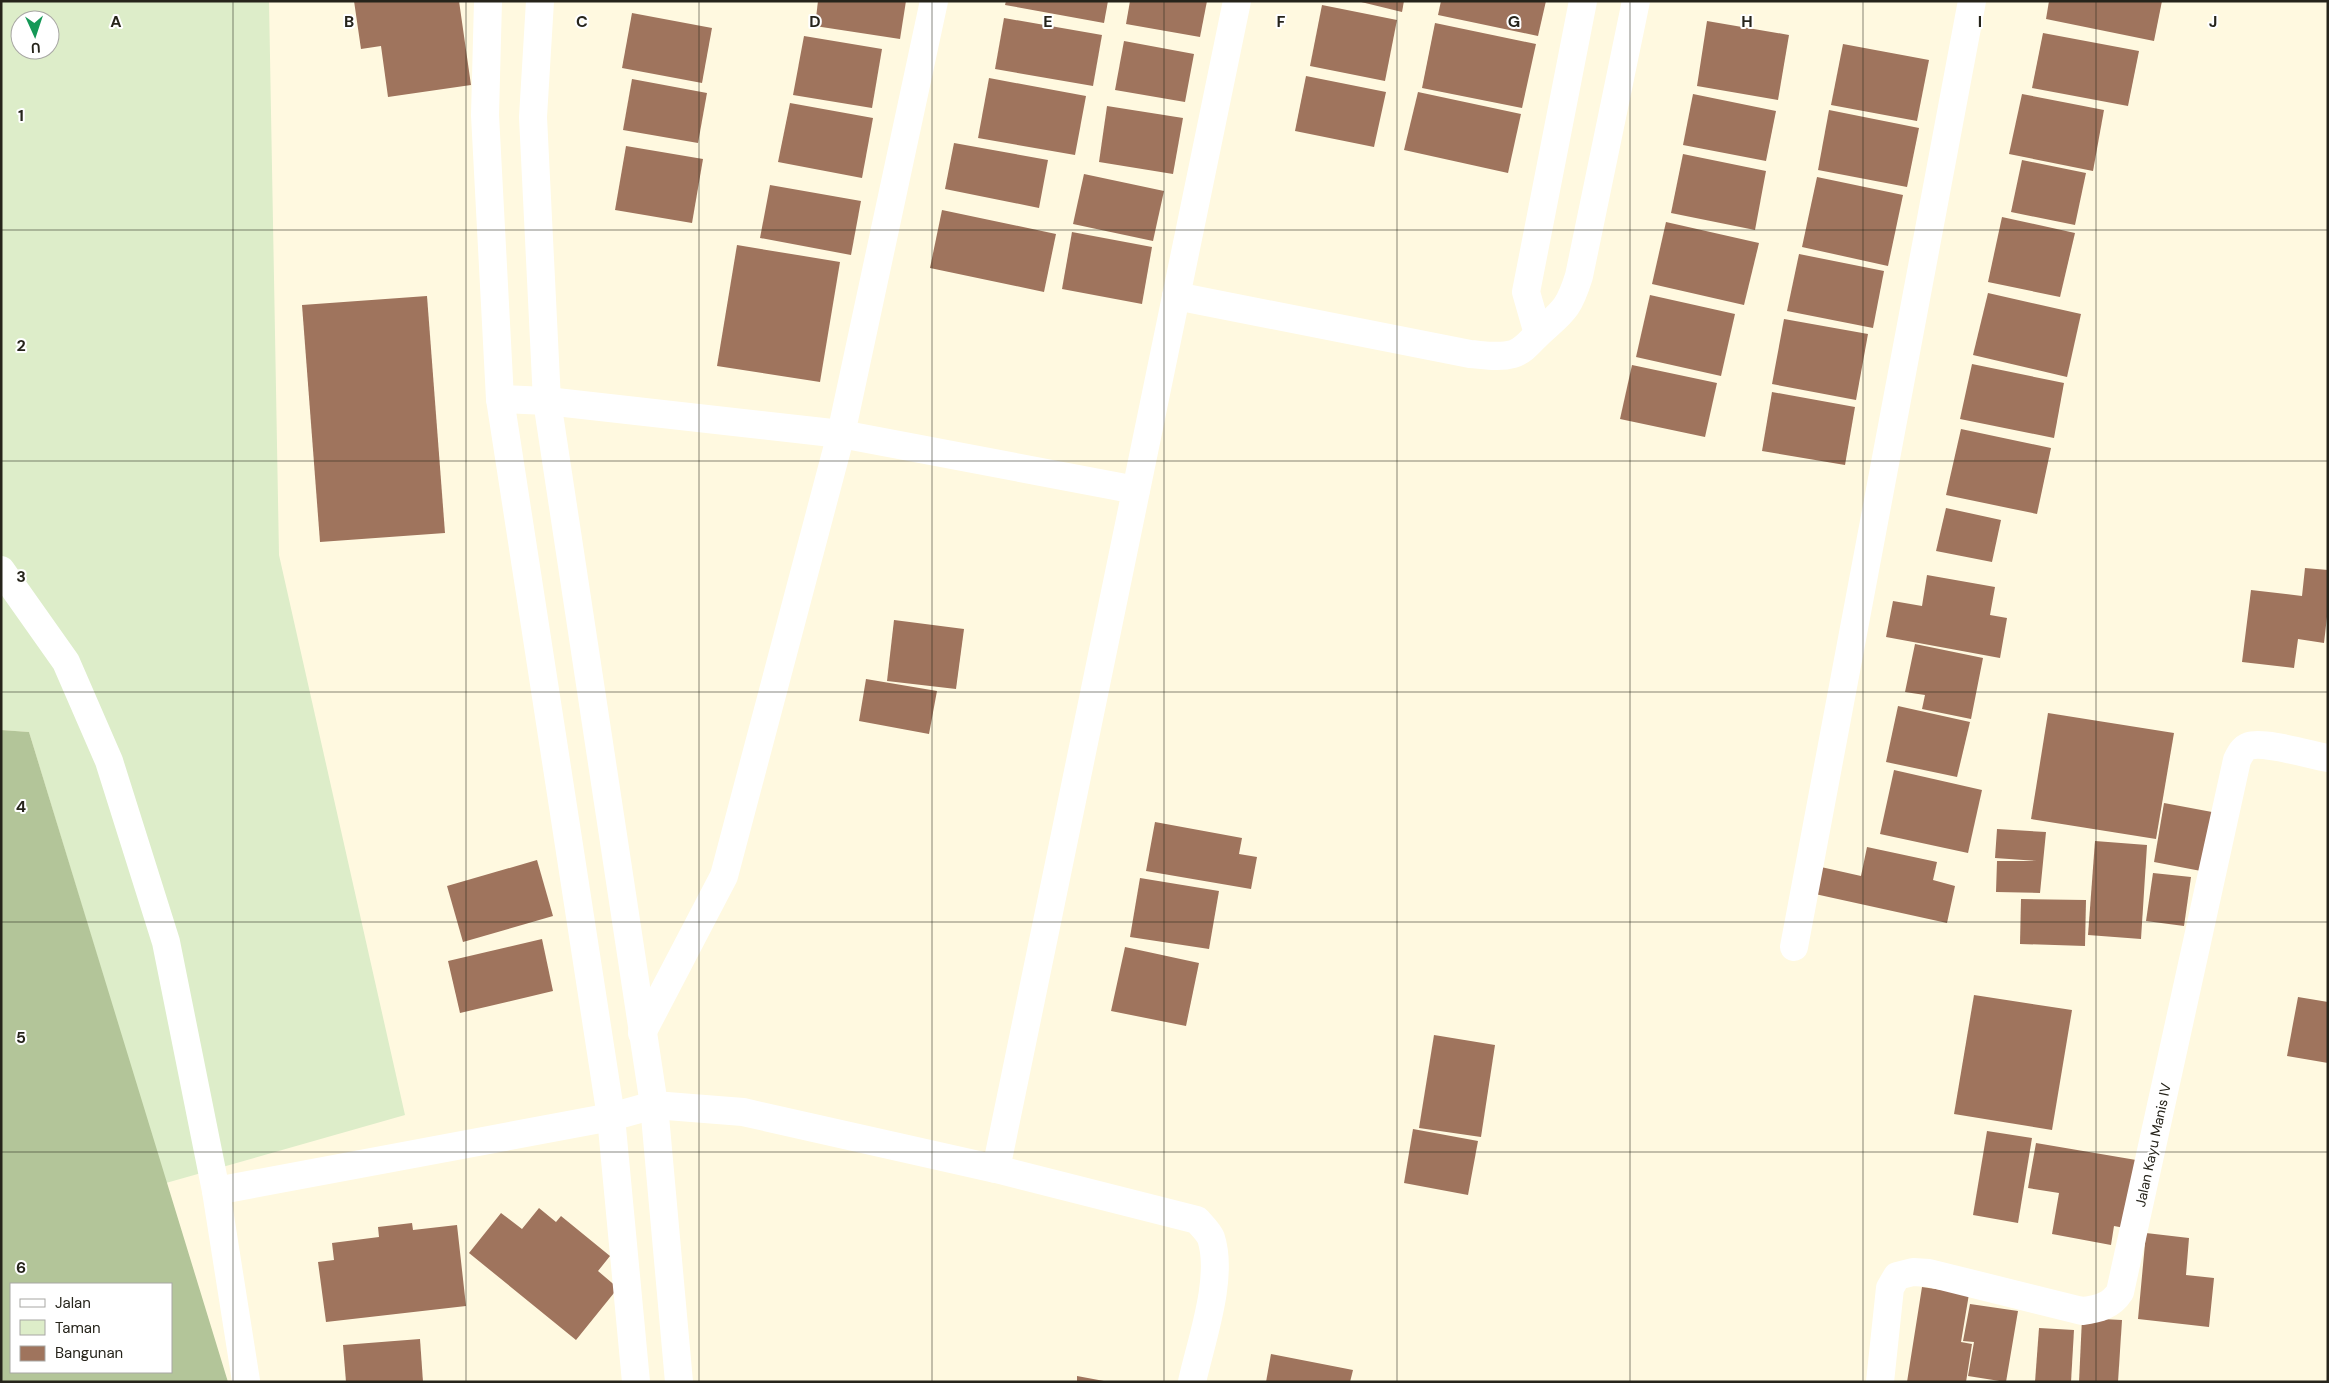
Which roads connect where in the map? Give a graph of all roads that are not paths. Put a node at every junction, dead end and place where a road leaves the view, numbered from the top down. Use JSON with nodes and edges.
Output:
{"nodes":[{"id":1,"x":488,"y":1,"type":"edge"},
{"id":2,"x":540,"y":1,"type":"edge"},
{"id":3,"x":934,"y":1,"type":"edge"},
{"id":4,"x":1237,"y":1,"type":"edge"},
{"id":5,"x":1583,"y":1,"type":"edge"},
{"id":6,"x":1636,"y":1,"type":"edge"},
{"id":7,"x":1972,"y":1,"type":"edge"},
{"id":8,"x":1176,"y":296,"type":"junction"},
{"id":9,"x":1538,"y":334,"type":"junction"},
{"id":10,"x":500,"y":399,"type":"junction"},
{"id":11,"x":547,"y":401,"type":"junction"},
{"id":12,"x":841,"y":434,"type":"junction"},
{"id":13,"x":1136,"y":490,"type":"junction"},
{"id":14,"x":1,"y":570,"type":"edge"},
{"id":15,"x":2328,"y":758,"type":"edge"},
{"id":16,"x":1794,"y":947,"type":"dead end"},
{"id":17,"x":642,"y":1034,"type":"junction"},
{"id":18,"x":654,"y":1106,"type":"junction"},
{"id":19,"x":610,"y":1118,"type":"junction"},
{"id":20,"x":996,"y":1168,"type":"junction"},
{"id":21,"x":216,"y":1191,"type":"junction"},
{"id":22,"x":246,"y":1381,"type":"edge"},
{"id":23,"x":636,"y":1382,"type":"edge"},
{"id":24,"x":679,"y":1382,"type":"edge"},
{"id":25,"x":1192,"y":1382,"type":"edge"},
{"id":26,"x":1880,"y":1382,"type":"edge"}],
"edges":[{"from":1,"to":10,"type":"street"},
{"from":2,"to":11,"type":"street"},
{"from":3,"to":12,"type":"street"},
{"from":4,"to":8,"type":"street"},
{"from":5,"to":9,"type":"street"},
{"from":6,"to":9,"type":"street"},
{"from":7,"to":16,"type":"street"},
{"from":8,"to":9,"type":"street"},
{"from":8,"to":13,"type":"street"},
{"from":10,"to":11,"type":"street"},
{"from":10,"to":19,"type":"street"},
{"from":11,"to":12,"type":"street"},
{"from":11,"to":17,"type":"street"},
{"from":12,"to":13,"type":"street"},
{"from":12,"to":17,"type":"street"},
{"from":13,"to":20,"type":"street"},
{"from":14,"to":21,"type":"street"},
{"from":15,"to":26,"type":"street","name":"Jalan Kayu Manis IV"},
{"from":17,"to":18,"type":"street"},
{"from":18,"to":19,"type":"street"},
{"from":18,"to":20,"type":"street"},
{"from":18,"to":24,"type":"street"},
{"from":19,"to":21,"type":"street"},
{"from":19,"to":23,"type":"street"},
{"from":20,"to":25,"type":"street"},
{"from":21,"to":22,"type":"street"}]}
